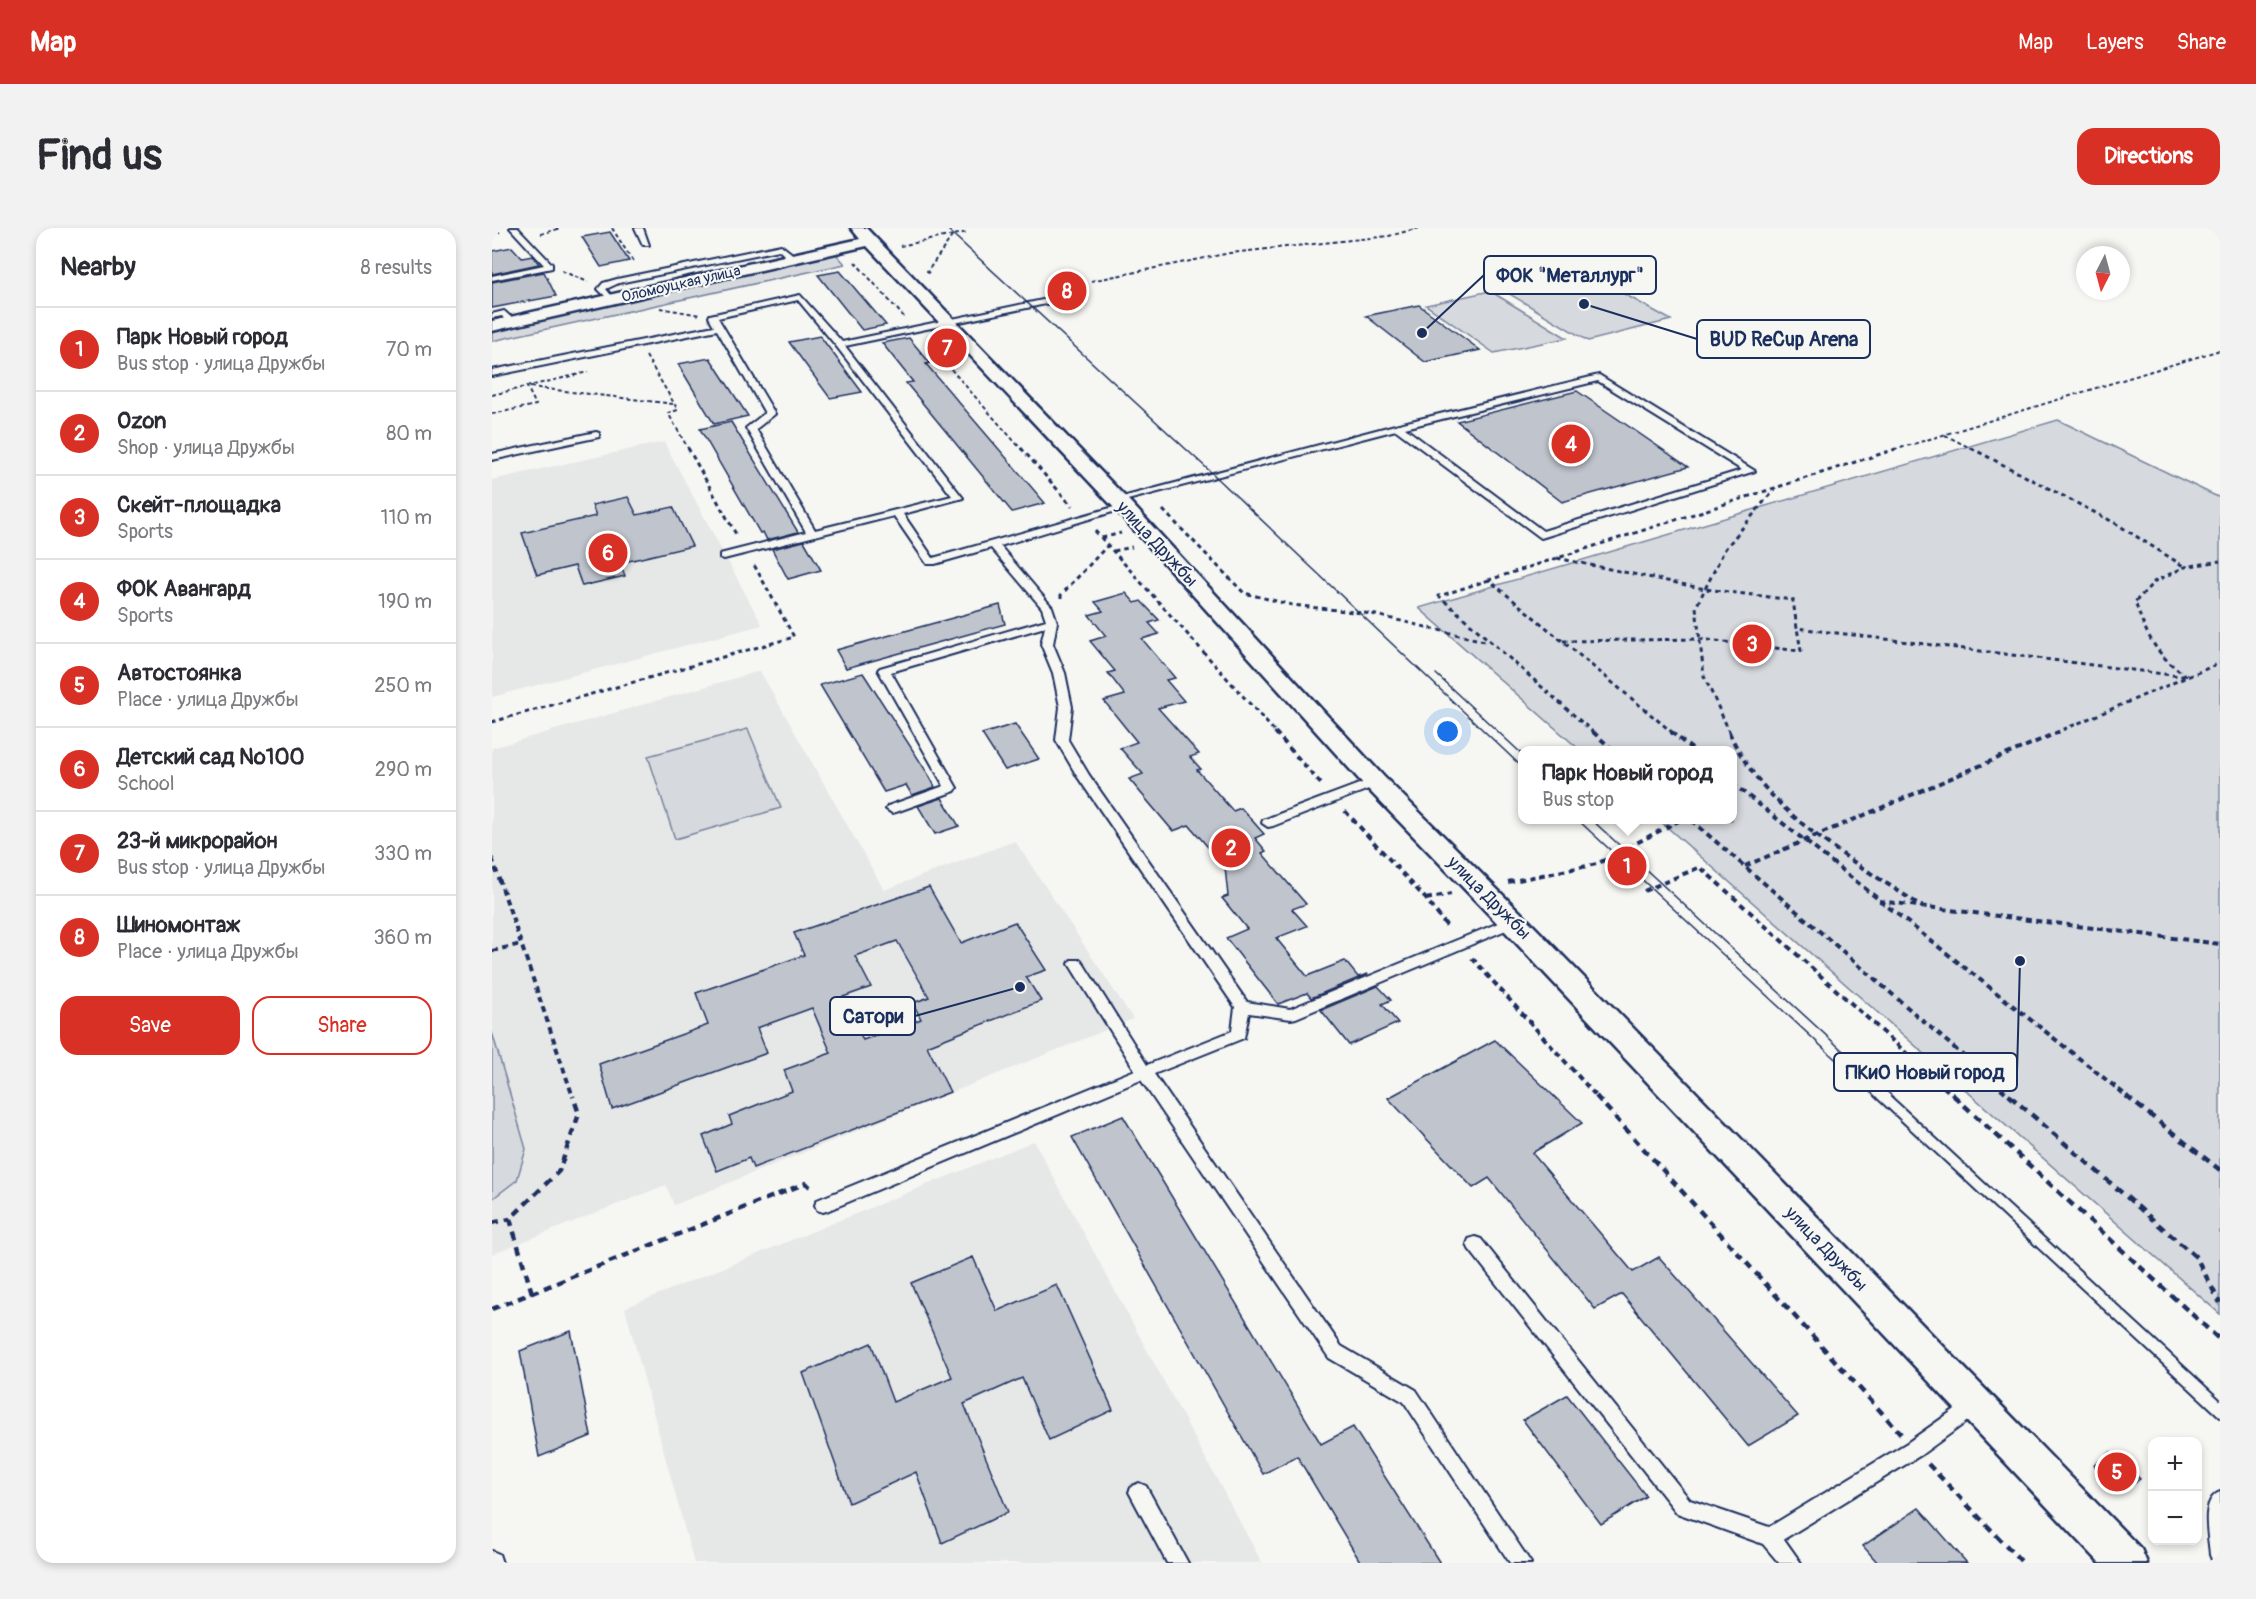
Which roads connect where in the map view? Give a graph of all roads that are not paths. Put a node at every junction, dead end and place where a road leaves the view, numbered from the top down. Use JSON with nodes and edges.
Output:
{"nodes":[{"id":1,"x":514,"y":228,"type":"edge"},
{"id":2,"x":639,"y":228,"type":"edge"},
{"id":3,"x":858,"y":228,"type":"edge"},
{"id":4,"x":870,"y":241,"type":"junction"},
{"id":5,"x":646,"y":243,"type":"dead end"},
{"id":6,"x":792,"y":258,"type":"junction"},
{"id":7,"x":492,"y":278,"type":"edge"},
{"id":8,"x":1081,"y":294,"type":"dead end"},
{"id":9,"x":607,"y":295,"type":"junction"},
{"id":10,"x":492,"y":316,"type":"edge"},
{"id":11,"x":511,"y":322,"type":"junction"},
{"id":12,"x":946,"y":323,"type":"junction"},
{"id":13,"x":492,"y":326,"type":"edge"},
{"id":14,"x":719,"y":327,"type":"junction"},
{"id":15,"x":840,"y":345,"type":"junction"},
{"id":16,"x":492,"y":373,"type":"edge"},
{"id":17,"x":1398,"y":427,"type":"junction"},
{"id":18,"x":596,"y":435,"type":"dead end"},
{"id":19,"x":492,"y":457,"type":"edge"},
{"id":20,"x":897,"y":512,"type":"junction"},
{"id":21,"x":1121,"y":513,"type":"junction"},
{"id":22,"x":812,"y":533,"type":"junction"},
{"id":23,"x":993,"y":545,"type":"junction"},
{"id":24,"x":724,"y":556,"type":"dead end"},
{"id":25,"x":1052,"y":622,"type":"junction"},
{"id":26,"x":1375,"y":782,"type":"junction"},
{"id":27,"x":892,"y":809,"type":"dead end"},
{"id":28,"x":1268,"y":823,"type":"dead end"},
{"id":29,"x":1513,"y":922,"type":"junction"},
{"id":30,"x":1077,"y":964,"type":"dead end"},
{"id":31,"x":1242,"y":1007,"type":"junction"},
{"id":32,"x":1144,"y":1072,"type":"junction"},
{"id":33,"x":821,"y":1201,"type":"road end"},
{"id":34,"x":1474,"y":1245,"type":"dead end"},
{"id":35,"x":1976,"y":1405,"type":"junction"},
{"id":36,"x":1139,"y":1492,"type":"dead end"},
{"id":37,"x":2220,"y":1501,"type":"edge"},
{"id":38,"x":1770,"y":1537,"type":"junction"},
{"id":39,"x":2220,"y":1555,"type":"edge"},
{"id":40,"x":1178,"y":1563,"type":"edge"},
{"id":41,"x":1521,"y":1563,"type":"edge"},
{"id":42,"x":1791,"y":1563,"type":"edge"},
{"id":43,"x":2127,"y":1563,"type":"edge"}],
"edges":[{"from":1,"to":7,"type":"lane"},
{"from":2,"to":5,"type":"lane"},
{"from":3,"to":4,"type":"street","name":"улица Дружбы"},
{"from":4,"to":6,"type":"street","name":"Оломоуцкая улица"},
{"from":4,"to":12,"type":"street","name":"улица Дружбы"},
{"from":6,"to":9,"type":"street","name":"Оломоуцкая улица"},
{"from":6,"to":9,"type":"lane"},
{"from":8,"to":12,"type":"lane"},
{"from":9,"to":11,"type":"street","name":"Оломоуцкая улица"},
{"from":10,"to":11,"type":"lane"},
{"from":11,"to":13,"type":"street","name":"Оломоуцкая улица"},
{"from":12,"to":15,"type":"lane"},
{"from":12,"to":21,"type":"street","name":"улица Дружбы"},
{"from":14,"to":15,"type":"lane"},
{"from":14,"to":16,"type":"lane"},
{"from":14,"to":22,"type":"lane"},
{"from":15,"to":20,"type":"lane"},
{"from":17,"to":17,"type":"lane"},
{"from":17,"to":21,"type":"lane"},
{"from":18,"to":19,"type":"lane"},
{"from":20,"to":22,"type":"lane"},
{"from":20,"to":23,"type":"lane"},
{"from":21,"to":23,"type":"lane"},
{"from":21,"to":26,"type":"street","name":"улица Дружбы"},
{"from":22,"to":24,"type":"lane"},
{"from":23,"to":25,"type":"lane"},
{"from":25,"to":27,"type":"lane"},
{"from":25,"to":31,"type":"lane"},
{"from":26,"to":28,"type":"lane"},
{"from":26,"to":29,"type":"street","name":"улица Дружбы"},
{"from":29,"to":31,"type":"lane"},
{"from":29,"to":35,"type":"street","name":"улица Дружбы"},
{"from":30,"to":32,"type":"lane"},
{"from":31,"to":32,"type":"lane"},
{"from":32,"to":33,"type":"lane"},
{"from":32,"to":41,"type":"lane"},
{"from":34,"to":38,"type":"lane"},
{"from":35,"to":38,"type":"lane"},
{"from":35,"to":43,"type":"street","name":"улица Дружбы"},
{"from":36,"to":40,"type":"lane"},
{"from":37,"to":39,"type":"lane"},
{"from":38,"to":42,"type":"lane"}]}
